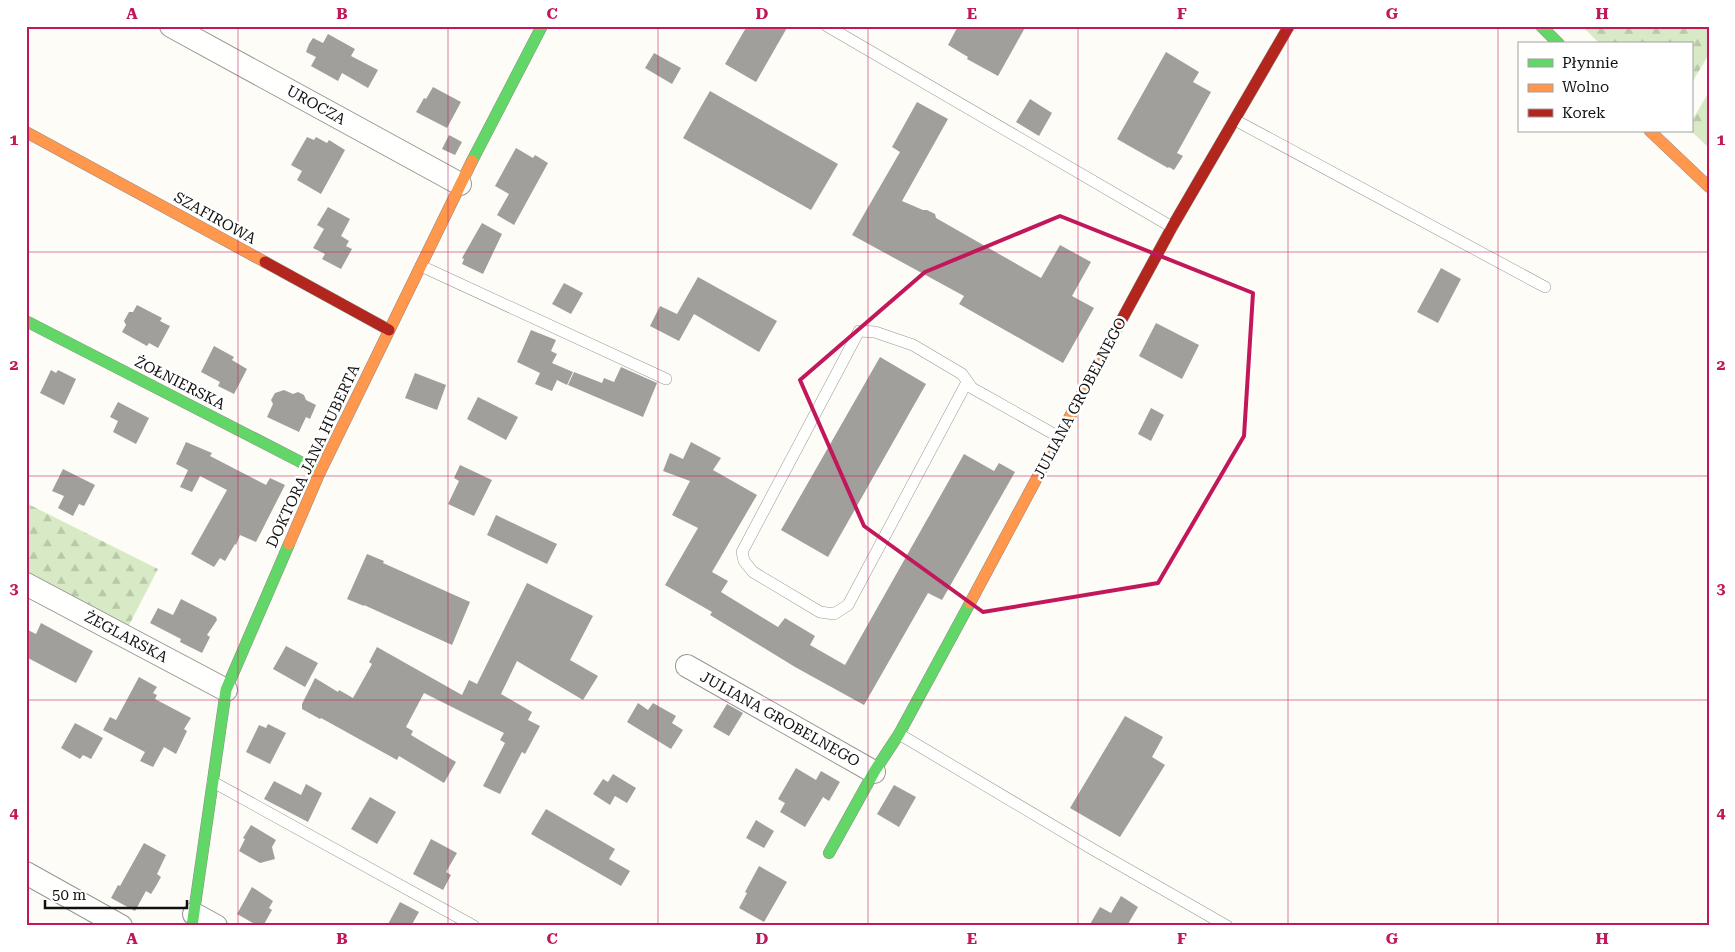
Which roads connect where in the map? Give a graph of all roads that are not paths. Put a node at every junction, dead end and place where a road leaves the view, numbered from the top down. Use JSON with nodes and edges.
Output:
{"nodes":[{"id":1,"x":171,"y":26,"type":"edge"},
{"id":2,"x":542,"y":26,"type":"edge"},
{"id":3,"x":827,"y":26,"type":"edge"},
{"id":4,"x":1289,"y":26,"type":"edge"},
{"id":5,"x":1541,"y":26,"type":"edge"},
{"id":6,"x":1557,"y":42,"type":"edge"},
{"id":7,"x":1235,"y":120,"type":"junction"},
{"id":8,"x":26,"y":132,"type":"edge"},
{"id":9,"x":1651,"y":132,"type":"edge"},
{"id":10,"x":460,"y":184,"type":"junction"},
{"id":11,"x":1709,"y":187,"type":"edge"},
{"id":12,"x":1172,"y":227,"type":"junction"},
{"id":13,"x":420,"y":266,"type":"junction"},
{"id":14,"x":1545,"y":287,"type":"dead end"},
{"id":15,"x":26,"y":321,"type":"edge"},
{"id":16,"x":389,"y":330,"type":"junction"},
{"id":17,"x":666,"y":380,"type":"dead end"},
{"id":18,"x":967,"y":382,"type":"junction"},
{"id":19,"x":1059,"y":437,"type":"junction"},
{"id":20,"x":320,"y":472,"type":"junction"},
{"id":21,"x":26,"y":584,"type":"edge"},
{"id":22,"x":687,"y":666,"type":"dead end"},
{"id":23,"x":226,"y":690,"type":"junction"},
{"id":24,"x":898,"y":734,"type":"junction"},
{"id":25,"x":874,"y":772,"type":"junction"},
{"id":26,"x":213,"y":782,"type":"junction"},
{"id":27,"x":829,"y":853,"type":"dead end"},
{"id":28,"x":26,"y":873,"type":"edge"},
{"id":29,"x":193,"y":920,"type":"edge"},
{"id":30,"x":121,"y":926,"type":"edge"},
{"id":31,"x":216,"y":926,"type":"edge"},
{"id":32,"x":474,"y":926,"type":"edge"},
{"id":33,"x":1227,"y":926,"type":"edge"}],
"edges":[{"from":1,"to":10,"type":"street","name":"UROCZA"},
{"from":2,"to":10,"type":"street","name":"DOKTORA JANA HUBERTA"},
{"from":3,"to":12,"type":"lane"},
{"from":4,"to":7,"type":"street","name":"JULIANA GROBELNEGO"},
{"from":5,"to":6,"type":"street"},
{"from":7,"to":12,"type":"street","name":"JULIANA GROBELNEGO"},
{"from":7,"to":14,"type":"lane"},
{"from":8,"to":16,"type":"street","name":"SZAFIROWA"},
{"from":9,"to":11,"type":"street"},
{"from":10,"to":13,"type":"street","name":"DOKTORA JANA HUBERTA"},
{"from":12,"to":19,"type":"street","name":"JULIANA GROBELNEGO"},
{"from":13,"to":16,"type":"street","name":"DOKTORA JANA HUBERTA"},
{"from":13,"to":17,"type":"lane"},
{"from":15,"to":20,"type":"street","name":"ŻOŁNIERSKA"},
{"from":16,"to":20,"type":"street","name":"DOKTORA JANA HUBERTA"},
{"from":18,"to":18,"type":"lane"},
{"from":18,"to":19,"type":"lane"},
{"from":19,"to":24,"type":"street","name":"JULIANA GROBELNEGO"},
{"from":20,"to":23,"type":"street","name":"DOKTORA JANA HUBERTA"},
{"from":21,"to":23,"type":"street","name":"ŻEGLARSKA"},
{"from":22,"to":25,"type":"street","name":"JULIANA GROBELNEGO"},
{"from":23,"to":26,"type":"street","name":"DOKTORA JANA HUBERTA"},
{"from":24,"to":25,"type":"street","name":"JULIANA GROBELNEGO"},
{"from":24,"to":33,"type":"lane"},
{"from":25,"to":27,"type":"street","name":"JULIANA GROBELNEGO"},
{"from":26,"to":29,"type":"street","name":"DOKTORA JANA HUBERTA"},
{"from":26,"to":32,"type":"lane"},
{"from":28,"to":30,"type":"street"},
{"from":29,"to":31,"type":"street"}]}
